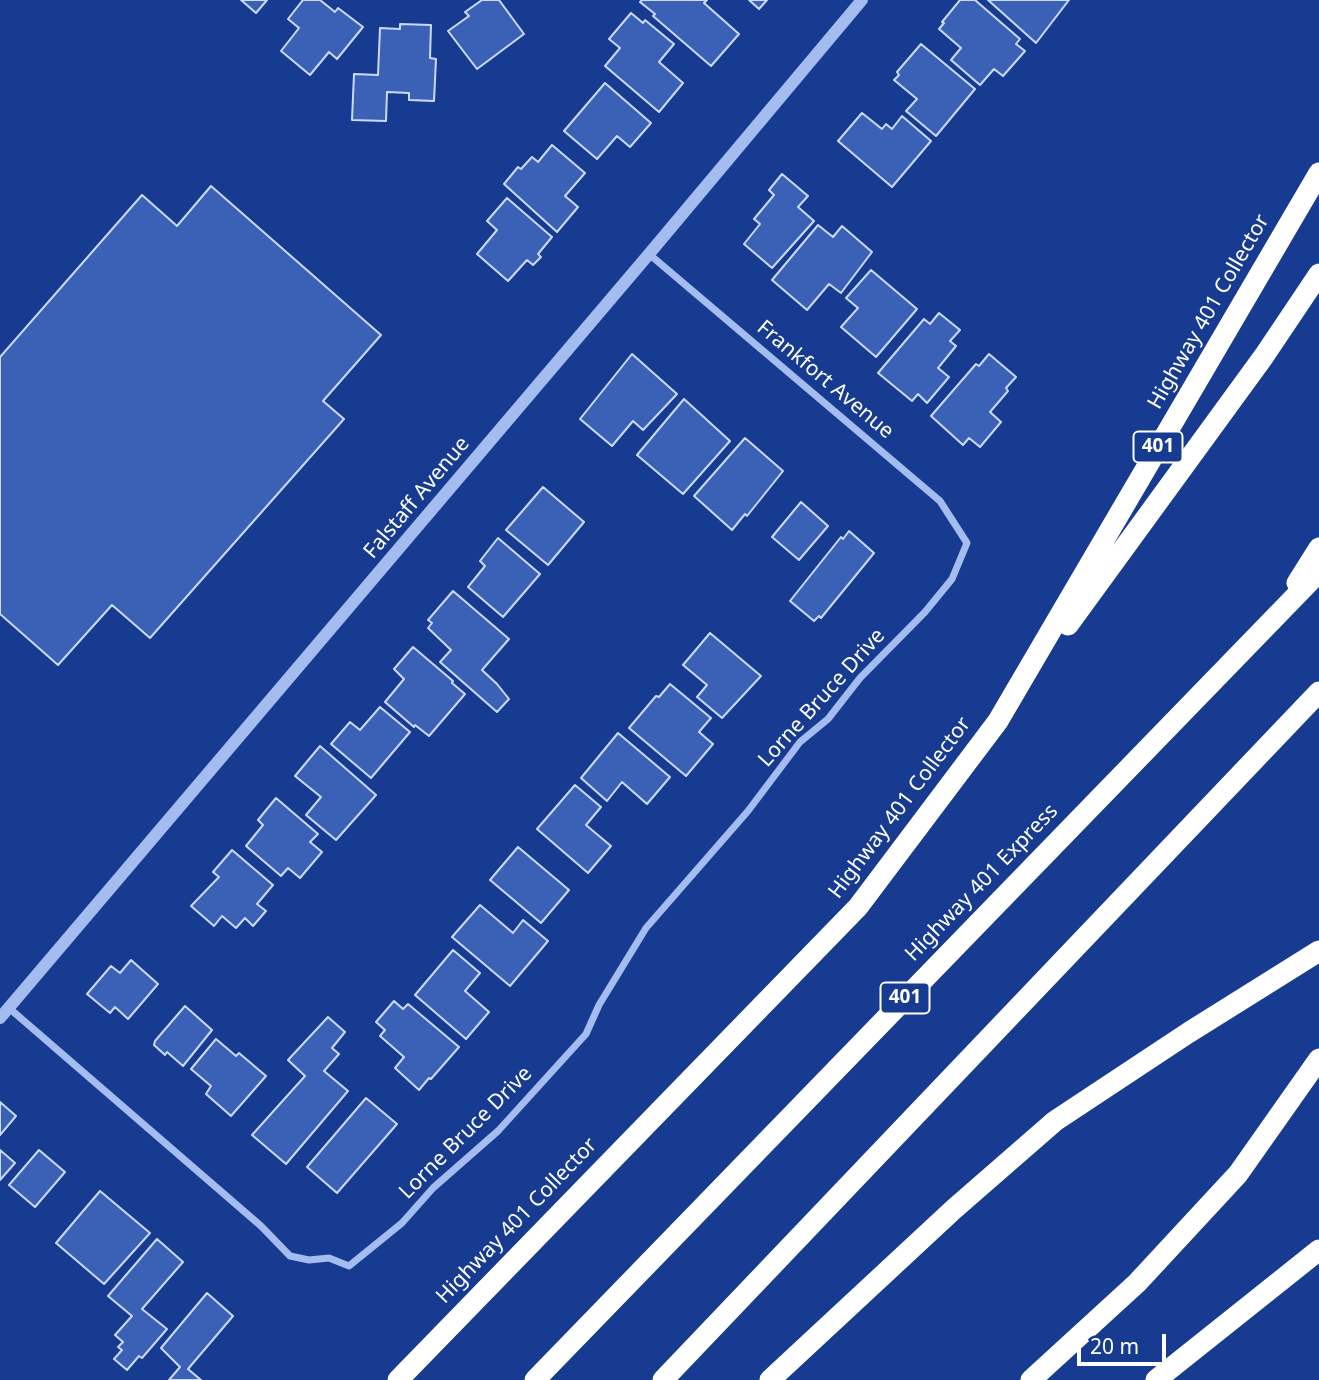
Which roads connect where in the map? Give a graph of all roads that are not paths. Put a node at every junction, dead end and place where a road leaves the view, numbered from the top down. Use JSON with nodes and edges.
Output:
{"nodes":[{"id":1,"x":862,"y":0,"type":"edge"},
{"id":2,"x":1319,"y":173,"type":"edge"},
{"id":3,"x":649,"y":254,"type":"junction"},
{"id":4,"x":1319,"y":274,"type":"edge"},
{"id":5,"x":967,"y":543,"type":"joint"},
{"id":6,"x":1319,"y":548,"type":"edge"},
{"id":7,"x":1319,"y":572,"type":"edge"},
{"id":8,"x":1276,"y":617,"type":"junction"},
{"id":9,"x":1319,"y":692,"type":"edge"},
{"id":10,"x":998,"y":721,"type":"junction"},
{"id":11,"x":1319,"y":951,"type":"edge"},
{"id":12,"x":4,"y":1013,"type":"edge"},
{"id":13,"x":1319,"y":1059,"type":"edge"},
{"id":14,"x":1319,"y":1250,"type":"edge"},
{"id":15,"x":398,"y":1380,"type":"edge"},
{"id":16,"x":535,"y":1380,"type":"edge"},
{"id":17,"x":663,"y":1380,"type":"edge"},
{"id":18,"x":770,"y":1380,"type":"edge"},
{"id":19,"x":1031,"y":1380,"type":"edge"},
{"id":20,"x":1156,"y":1380,"type":"edge"}],
"edges":[{"from":1,"to":3,"type":"street","name":"Falstaff Avenue"},
{"from":2,"to":10,"type":"highway","name":"Highway 401 Collector","number":"401"},
{"from":3,"to":5,"type":"street","name":"Frankfort Avenue"},
{"from":3,"to":12,"type":"street","name":"Falstaff Avenue"},
{"from":4,"to":10,"type":"highway"},
{"from":5,"to":12,"type":"street","name":"Lorne Bruce Drive"},
{"from":6,"to":8,"type":"highway"},
{"from":7,"to":8,"type":"highway","name":"Highway 401 Express","number":"401"},
{"from":8,"to":16,"type":"highway","name":"Highway 401 Express","number":"401"},
{"from":9,"to":17,"type":"highway"},
{"from":10,"to":15,"type":"highway","name":"Highway 401 Collector","number":"401"},
{"from":11,"to":18,"type":"highway"},
{"from":13,"to":19,"type":"highway"},
{"from":14,"to":20,"type":"highway"}]}
